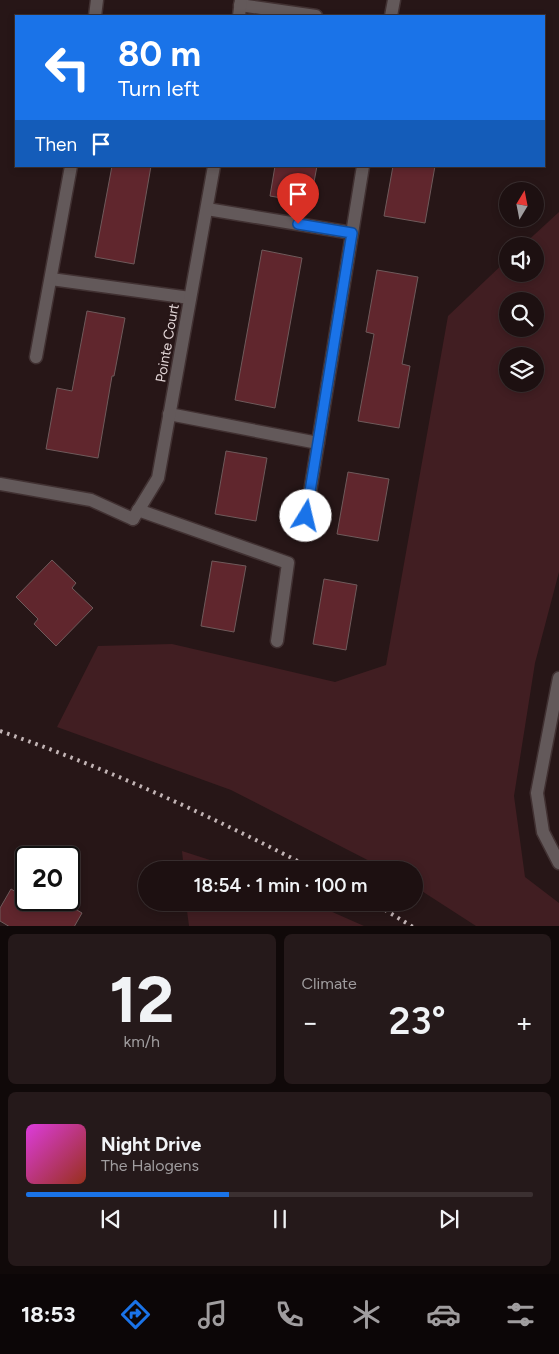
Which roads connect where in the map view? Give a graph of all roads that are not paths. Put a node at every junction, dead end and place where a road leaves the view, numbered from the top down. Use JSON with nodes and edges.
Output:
{"nodes":[{"id":1,"x":97,"y":0,"type":"edge"},
{"id":2,"x":394,"y":0,"type":"edge"},
{"id":3,"x":240,"y":7,"type":"edge"},
{"id":4,"x":95,"y":15,"type":"edge"},
{"id":5,"x":308,"y":15,"type":"edge"},
{"id":6,"x":391,"y":15,"type":"edge"},
{"id":7,"x":71,"y":167,"type":"edge"},
{"id":8,"x":214,"y":167,"type":"edge"},
{"id":9,"x":363,"y":167,"type":"edge"},
{"id":10,"x":207,"y":209,"type":"junction"},
{"id":11,"x":352,"y":233,"type":"junction"},
{"id":12,"x":51,"y":279,"type":"junction"},
{"id":13,"x":190,"y":298,"type":"junction"},
{"id":14,"x":36,"y":358,"type":"dead end"},
{"id":15,"x":169,"y":414,"type":"junction"},
{"id":16,"x":318,"y":443,"type":"junction"},
{"id":17,"x":0,"y":484,"type":"edge"},
{"id":18,"x":135,"y":515,"type":"junction"},
{"id":19,"x":303,"y":535,"type":"dead end"},
{"id":20,"x":277,"y":641,"type":"dead end"},
{"id":21,"x":559,"y":678,"type":"edge"},
{"id":22,"x":559,"y":863,"type":"edge"}],
"edges":[{"from":1,"to":4,"type":"street"},
{"from":2,"to":6,"type":"street"},
{"from":3,"to":5,"type":"street"},
{"from":7,"to":12,"type":"street"},
{"from":8,"to":10,"type":"street","name":"Pointe Court"},
{"from":9,"to":11,"type":"street"},
{"from":10,"to":11,"type":"street"},
{"from":10,"to":13,"type":"street","name":"Pointe Court"},
{"from":11,"to":16,"type":"street"},
{"from":12,"to":13,"type":"street"},
{"from":12,"to":14,"type":"street"},
{"from":13,"to":15,"type":"street","name":"Pointe Court"},
{"from":15,"to":16,"type":"street"},
{"from":15,"to":18,"type":"street","name":"Pointe Court"},
{"from":16,"to":19,"type":"street"},
{"from":17,"to":18,"type":"street"},
{"from":18,"to":20,"type":"street"},
{"from":21,"to":22,"type":"street"}]}
